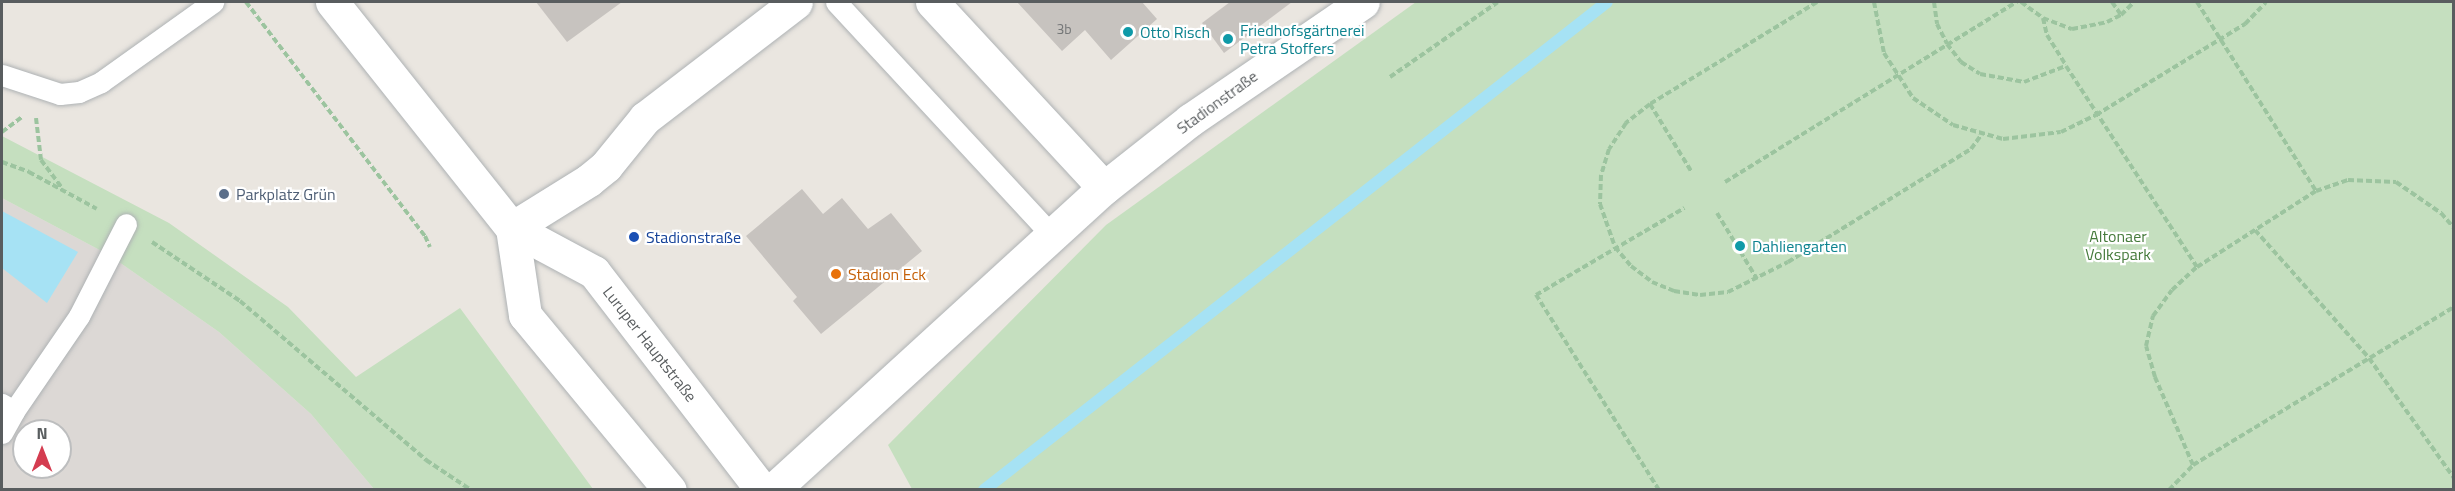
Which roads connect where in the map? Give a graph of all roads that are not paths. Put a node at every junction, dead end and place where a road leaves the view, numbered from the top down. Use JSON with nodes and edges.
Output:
{"nodes":[{"id":1,"x":213,"y":2,"type":"edge"},
{"id":2,"x":332,"y":2,"type":"edge"},
{"id":3,"x":796,"y":2,"type":"edge"},
{"id":4,"x":836,"y":2,"type":"edge"},
{"id":5,"x":932,"y":2,"type":"edge"},
{"id":6,"x":1363,"y":2,"type":"edge"},
{"id":7,"x":2,"y":75,"type":"edge"},
{"id":8,"x":1104,"y":188,"type":"junction"},
{"id":9,"x":126,"y":225,"type":"road end"},
{"id":10,"x":512,"y":228,"type":"junction"},
{"id":11,"x":1052,"y":234,"type":"junction"},
{"id":12,"x":8,"y":407,"type":"edge"},
{"id":13,"x":2,"y":433,"type":"edge"},
{"id":14,"x":670,"y":489,"type":"edge"},
{"id":15,"x":762,"y":489,"type":"edge"},
{"id":16,"x":773,"y":489,"type":"edge"}],
"edges":[{"from":1,"to":7,"type":"lane"},
{"from":2,"to":10,"type":"street","name":"Luruper Hauptstraße"},
{"from":3,"to":10,"type":"street"},
{"from":4,"to":11,"type":"lane"},
{"from":5,"to":8,"type":"street"},
{"from":6,"to":8,"type":"street","name":"Stadionstraße"},
{"from":8,"to":11,"type":"street","name":"Stadionstraße"},
{"from":9,"to":12,"type":"lane"},
{"from":10,"to":14,"type":"street"},
{"from":10,"to":15,"type":"street","name":"Luruper Hauptstraße"},
{"from":11,"to":16,"type":"street","name":"Stadionstraße"},
{"from":12,"to":13,"type":"lane"}]}
